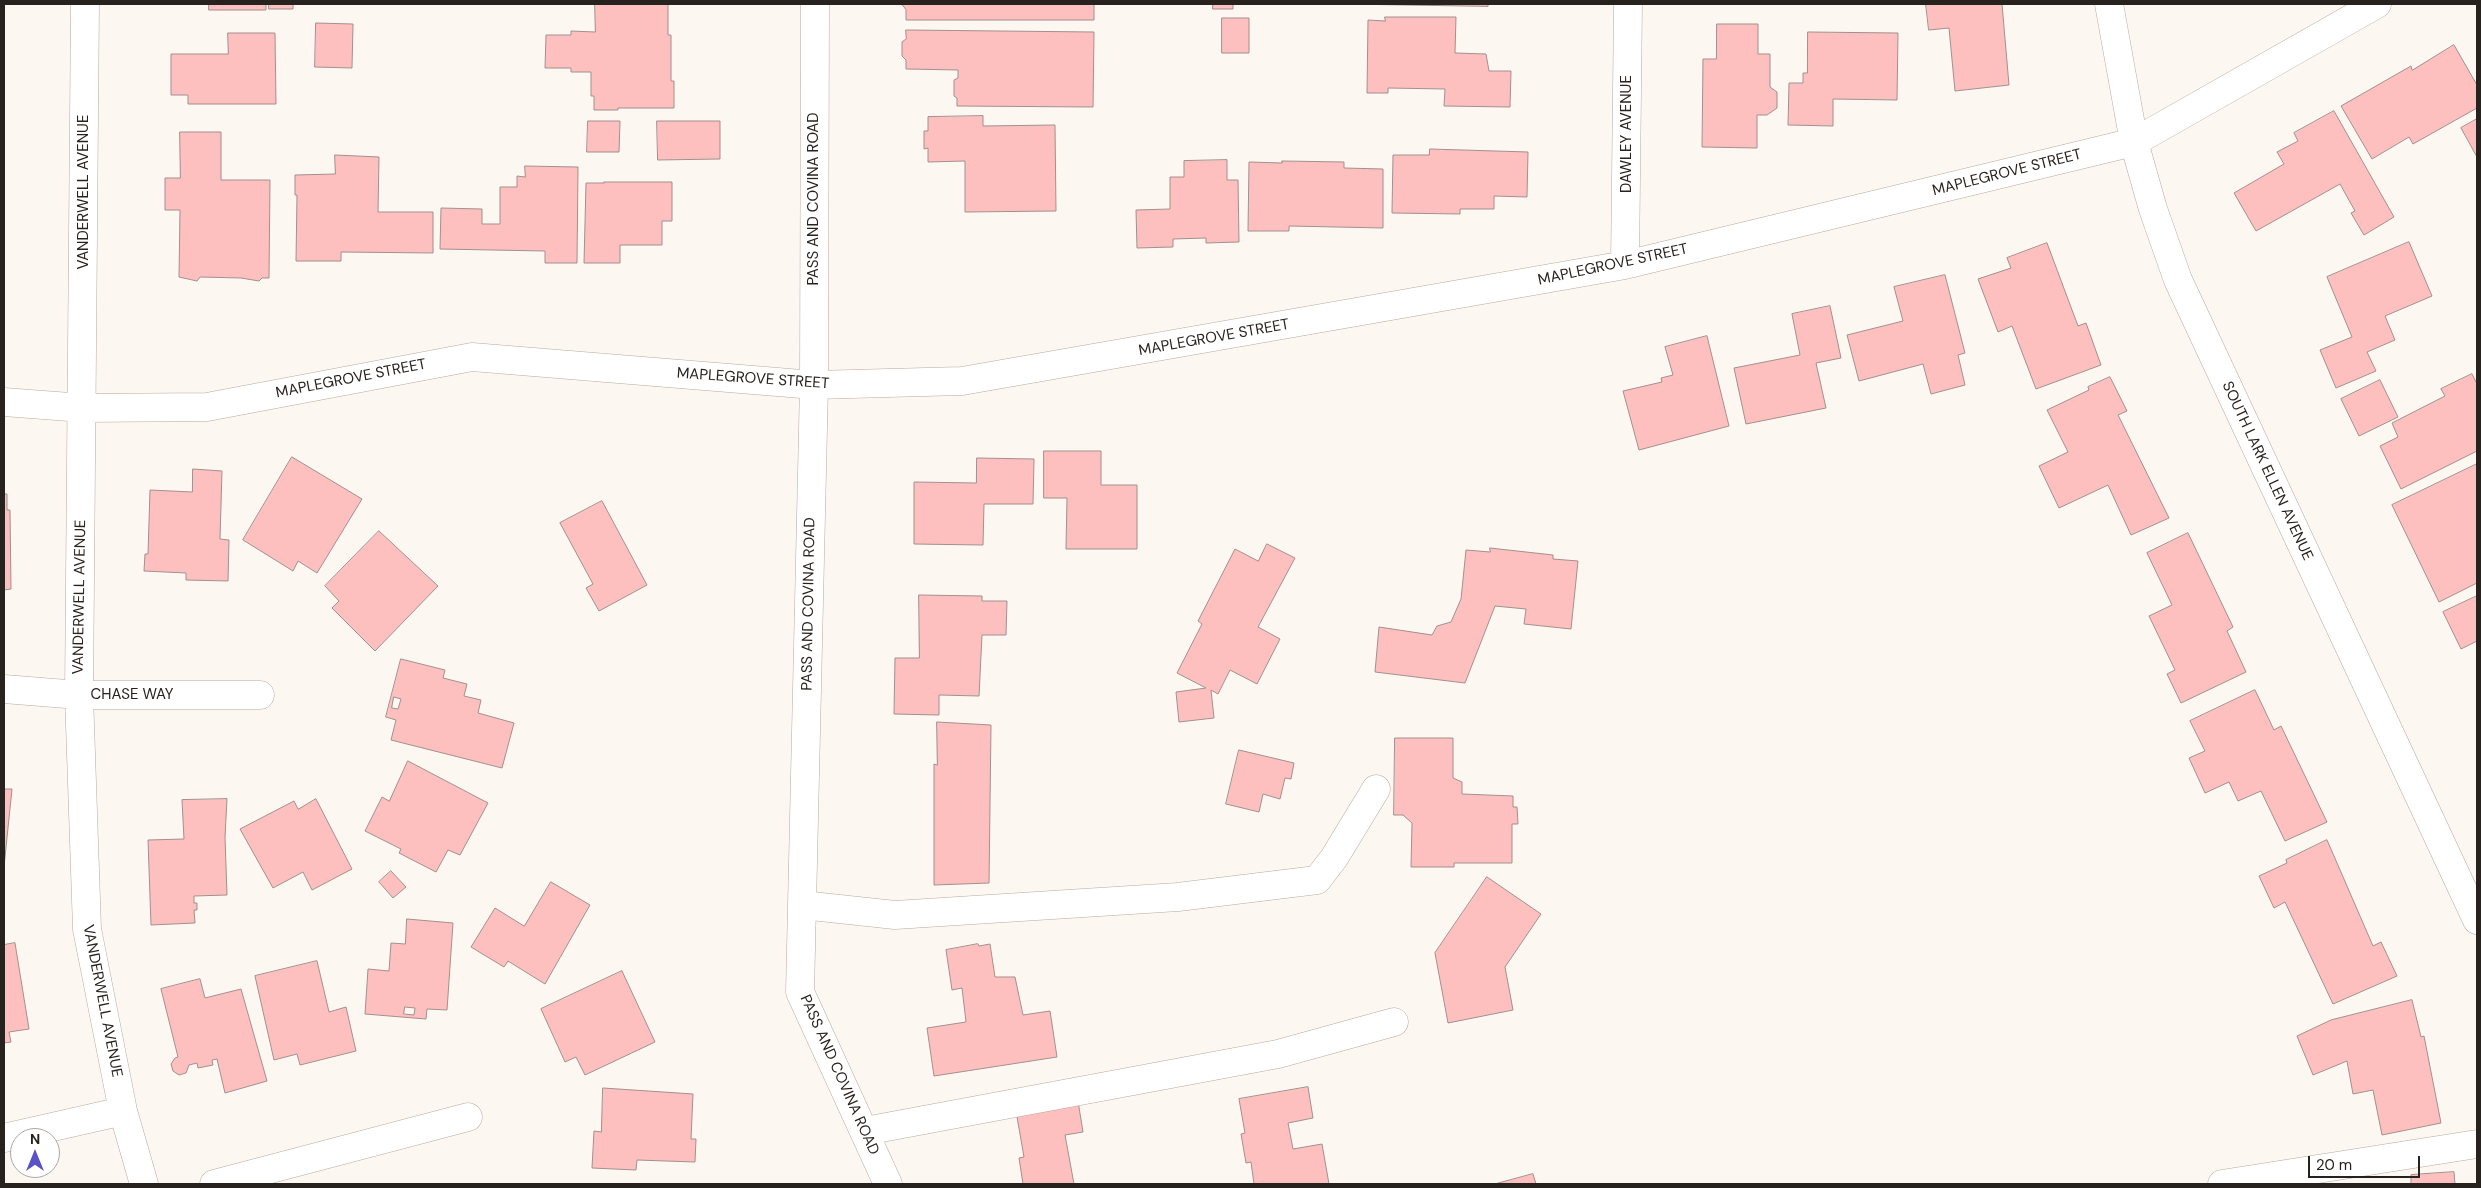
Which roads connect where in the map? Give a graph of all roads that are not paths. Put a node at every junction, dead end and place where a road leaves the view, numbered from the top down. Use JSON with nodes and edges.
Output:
{"nodes":[{"id":1,"x":85,"y":4,"type":"edge"},
{"id":2,"x":815,"y":4,"type":"edge"},
{"id":3,"x":1628,"y":4,"type":"edge"},
{"id":4,"x":2109,"y":4,"type":"edge"},
{"id":5,"x":2378,"y":4,"type":"edge"},
{"id":6,"x":2134,"y":142,"type":"junction"},
{"id":7,"x":1626,"y":265,"type":"junction"},
{"id":8,"x":814,"y":385,"type":"junction"},
{"id":9,"x":4,"y":402,"type":"edge"},
{"id":10,"x":83,"y":408,"type":"junction"},
{"id":11,"x":4,"y":689,"type":"edge"},
{"id":12,"x":79,"y":695,"type":"junction"},
{"id":13,"x":260,"y":695,"type":"dead end"},
{"id":14,"x":1376,"y":789,"type":"dead end"},
{"id":15,"x":802,"y":905,"type":"junction"},
{"id":16,"x":2477,"y":920,"type":"edge"},
{"id":17,"x":1394,"y":1022,"type":"dead end"},
{"id":18,"x":123,"y":1111,"type":"junction"},
{"id":19,"x":468,"y":1117,"type":"dead end"},
{"id":20,"x":865,"y":1131,"type":"junction"},
{"id":21,"x":4,"y":1138,"type":"edge"},
{"id":22,"x":2477,"y":1144,"type":"edge"},
{"id":23,"x":144,"y":1184,"type":"edge"},
{"id":24,"x":214,"y":1184,"type":"edge"},
{"id":25,"x":888,"y":1184,"type":"edge"},
{"id":26,"x":2222,"y":1184,"type":"edge"}],
"edges":[{"from":1,"to":10,"type":"street","name":"VANDERWELL AVENUE"},
{"from":2,"to":8,"type":"street","name":"PASS AND COVINA ROAD"},
{"from":3,"to":7,"type":"street","name":"DAWLEY AVENUE"},
{"from":4,"to":6,"type":"street","name":"SOUTH LARK ELLEN AVENUE"},
{"from":5,"to":6,"type":"street","name":"MAPLEGROVE STREET"},
{"from":6,"to":7,"type":"street","name":"MAPLEGROVE STREET"},
{"from":6,"to":16,"type":"street","name":"SOUTH LARK ELLEN AVENUE"},
{"from":7,"to":8,"type":"street","name":"MAPLEGROVE STREET"},
{"from":8,"to":10,"type":"street","name":"MAPLEGROVE STREET"},
{"from":8,"to":15,"type":"street","name":"PASS AND COVINA ROAD"},
{"from":9,"to":10,"type":"street","name":"MAPLEGROVE STREET"},
{"from":10,"to":12,"type":"street","name":"VANDERWELL AVENUE"},
{"from":11,"to":12,"type":"street","name":"CHASE WAY"},
{"from":12,"to":13,"type":"street","name":"CHASE WAY"},
{"from":12,"to":18,"type":"street","name":"VANDERWELL AVENUE"},
{"from":14,"to":15,"type":"street"},
{"from":15,"to":20,"type":"street","name":"PASS AND COVINA ROAD"},
{"from":17,"to":20,"type":"street"},
{"from":18,"to":21,"type":"street"},
{"from":18,"to":23,"type":"street","name":"VANDERWELL AVENUE"},
{"from":19,"to":24,"type":"street"},
{"from":20,"to":25,"type":"street","name":"PASS AND COVINA ROAD"},
{"from":22,"to":26,"type":"street"}]}
